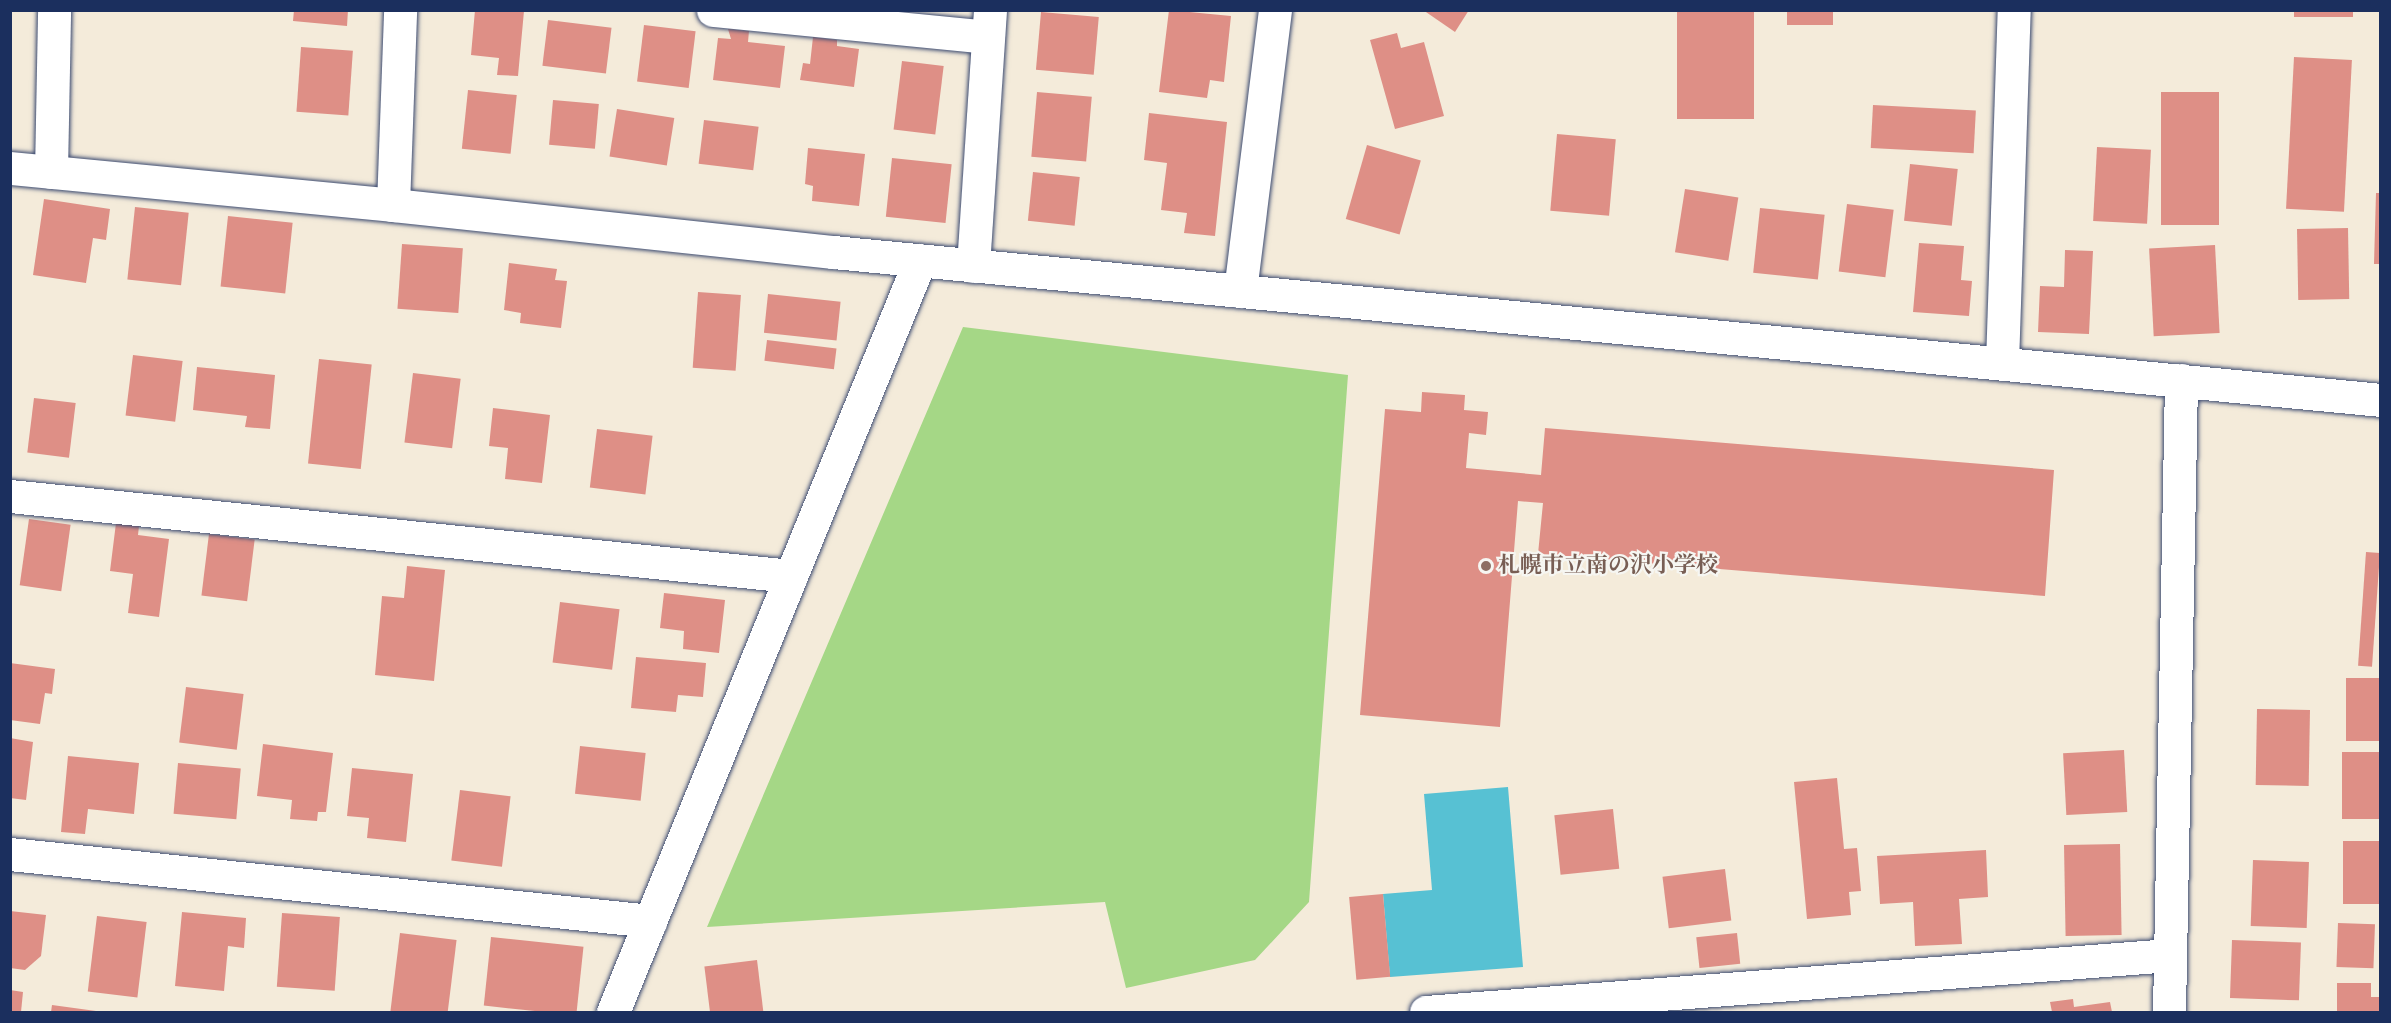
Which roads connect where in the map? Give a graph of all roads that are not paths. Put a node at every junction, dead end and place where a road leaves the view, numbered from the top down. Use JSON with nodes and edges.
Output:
{"nodes":[{"id":1,"x":54,"y":10,"type":"edge"},
{"id":2,"x":400,"y":10,"type":"edge"},
{"id":3,"x":713,"y":10,"type":"edge"},
{"id":4,"x":1275,"y":10,"type":"edge"},
{"id":5,"x":2014,"y":10,"type":"edge"},
{"id":6,"x":989,"y":24,"type":"edge"},
{"id":7,"x":10,"y":168,"type":"edge"},
{"id":8,"x":51,"y":172,"type":"junction"},
{"id":9,"x":393,"y":205,"type":"junction"},
{"id":10,"x":920,"y":260,"type":"junction"},
{"id":11,"x":973,"y":266,"type":"junction"},
{"id":12,"x":1240,"y":291,"type":"junction"},
{"id":13,"x":2002,"y":363,"type":"junction"},
{"id":14,"x":2181,"y":380,"type":"junction"},
{"id":15,"x":2380,"y":400,"type":"edge"},
{"id":16,"x":10,"y":496,"type":"edge"},
{"id":17,"x":791,"y":576,"type":"junction"},
{"id":18,"x":10,"y":854,"type":"edge"},
{"id":19,"x":651,"y":921,"type":"junction"},
{"id":20,"x":2170,"y":955,"type":"junction"},
{"id":21,"x":613,"y":1012,"type":"edge"},
{"id":22,"x":1426,"y":1012,"type":"edge"},
{"id":23,"x":2169,"y":1012,"type":"edge"}],
"edges":[{"from":1,"to":8,"type":"street"},
{"from":2,"to":9,"type":"street"},
{"from":3,"to":6,"type":"street"},
{"from":4,"to":12,"type":"street"},
{"from":5,"to":13,"type":"street"},
{"from":6,"to":11,"type":"street"},
{"from":7,"to":8,"type":"street"},
{"from":8,"to":9,"type":"street"},
{"from":9,"to":10,"type":"street"},
{"from":10,"to":11,"type":"street"},
{"from":10,"to":17,"type":"street"},
{"from":11,"to":12,"type":"street"},
{"from":12,"to":13,"type":"street"},
{"from":13,"to":14,"type":"street"},
{"from":14,"to":15,"type":"street"},
{"from":14,"to":20,"type":"street"},
{"from":16,"to":17,"type":"street"},
{"from":17,"to":19,"type":"street"},
{"from":18,"to":19,"type":"street"},
{"from":19,"to":21,"type":"street"},
{"from":20,"to":22,"type":"street"},
{"from":20,"to":23,"type":"street"}]}
